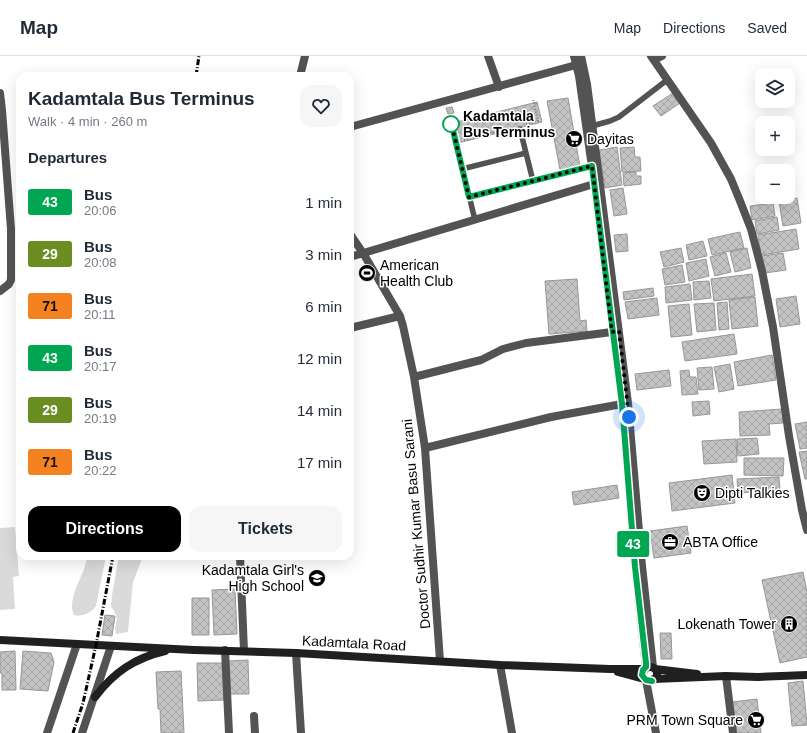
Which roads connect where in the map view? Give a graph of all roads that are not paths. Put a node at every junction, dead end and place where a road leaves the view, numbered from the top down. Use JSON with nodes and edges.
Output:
{"nodes":[{"id":1,"x":305,"y":56,"type":"edge"},
{"id":2,"x":488,"y":56,"type":"edge"},
{"id":3,"x":574,"y":56,"type":"edge"},
{"id":4,"x":662,"y":56,"type":"edge"},
{"id":5,"x":652,"y":58,"type":"edge"},
{"id":6,"x":580,"y":62,"type":"edge"},
{"id":7,"x":301,"y":72,"type":"edge"},
{"id":8,"x":667,"y":80,"type":"junction"},
{"id":9,"x":499,"y":86,"type":"junction"},
{"id":10,"x":0,"y":93,"type":"edge"},
{"id":11,"x":451,"y":122,"type":"dead end"},
{"id":12,"x":354,"y":126,"type":"edge"},
{"id":13,"x":592,"y":126,"type":"junction"},
{"id":14,"x":520,"y":128,"type":"road end"},
{"id":15,"x":526,"y":153,"type":"junction"},
{"id":16,"x":594,"y":166,"type":"junction"},
{"id":17,"x":462,"y":169,"type":"junction"},
{"id":18,"x":533,"y":181,"type":"junction"},
{"id":19,"x":597,"y":184,"type":"junction"},
{"id":20,"x":469,"y":197,"type":"junction"},
{"id":21,"x":475,"y":220,"type":"junction"},
{"id":22,"x":354,"y":240,"type":"edge"},
{"id":23,"x":363,"y":253,"type":"junction"},
{"id":24,"x":354,"y":256,"type":"edge"},
{"id":25,"x":0,"y":291,"type":"edge"},
{"id":26,"x":400,"y":316,"type":"junction"},
{"id":27,"x":354,"y":327,"type":"edge"},
{"id":28,"x":616,"y":332,"type":"junction"},
{"id":29,"x":414,"y":377,"type":"junction"},
{"id":30,"x":625,"y":403,"type":"junction"},
{"id":31,"x":425,"y":448,"type":"junction"},
{"id":32,"x":807,"y":530,"type":"edge"},
{"id":33,"x":240,"y":560,"type":"edge"},
{"id":34,"x":0,"y":640,"type":"edge"},
{"id":35,"x":77,"y":644,"type":"junction"},
{"id":36,"x":111,"y":646,"type":"junction"},
{"id":37,"x":194,"y":650,"type":"junction"},
{"id":38,"x":225,"y":650,"type":"junction"},
{"id":39,"x":244,"y":651,"type":"junction"},
{"id":40,"x":296,"y":653,"type":"junction"},
{"id":41,"x":440,"y":661,"type":"junction"},
{"id":42,"x":500,"y":665,"type":"junction"},
{"id":43,"x":650,"y":668,"type":"junction"},
{"id":44,"x":610,"y":669,"type":"junction"},
{"id":45,"x":807,"y":675,"type":"edge"},
{"id":46,"x":726,"y":676,"type":"junction"},
{"id":47,"x":649,"y":680,"type":"junction"},
{"id":48,"x":94,"y":697,"type":"junction"},
{"id":49,"x":254,"y":716,"type":"dead end"},
{"id":50,"x":47,"y":733,"type":"edge"},
{"id":51,"x":82,"y":733,"type":"edge"},
{"id":52,"x":229,"y":733,"type":"edge"},
{"id":53,"x":255,"y":733,"type":"edge"},
{"id":54,"x":301,"y":733,"type":"edge"},
{"id":55,"x":512,"y":733,"type":"edge"},
{"id":56,"x":656,"y":733,"type":"edge"},
{"id":57,"x":733,"y":733,"type":"edge"}],
"edges":[{"from":1,"to":7,"type":"street"},
{"from":2,"to":9,"type":"street"},
{"from":3,"to":6,"type":"street"},
{"from":4,"to":5,"type":"street"},
{"from":5,"to":8,"type":"street"},
{"from":6,"to":9,"type":"street"},
{"from":6,"to":13,"type":"street"},
{"from":6,"to":16,"type":"street"},
{"from":8,"to":13,"type":"lane"},
{"from":8,"to":32,"type":"street"},
{"from":9,"to":12,"type":"street"},
{"from":10,"to":25,"type":"street"},
{"from":11,"to":17,"type":"lane"},
{"from":13,"to":16,"type":"street"},
{"from":14,"to":15,"type":"lane"},
{"from":15,"to":17,"type":"lane"},
{"from":15,"to":18,"type":"lane"},
{"from":16,"to":18,"type":"lane"},
{"from":16,"to":19,"type":"street"},
{"from":17,"to":20,"type":"lane"},
{"from":18,"to":20,"type":"lane"},
{"from":19,"to":21,"type":"street"},
{"from":19,"to":28,"type":"street"},
{"from":20,"to":21,"type":"lane"},
{"from":21,"to":23,"type":"street"},
{"from":22,"to":23,"type":"street","name":"Doctor Sudhir Kumar Basu Sarani"},
{"from":23,"to":24,"type":"street"},
{"from":23,"to":26,"type":"street","name":"Doctor Sudhir Kumar Basu Sarani"},
{"from":26,"to":27,"type":"street"},
{"from":26,"to":29,"type":"street","name":"Doctor Sudhir Kumar Basu Sarani"},
{"from":28,"to":29,"type":"street"},
{"from":28,"to":30,"type":"street"},
{"from":29,"to":31,"type":"street","name":"Doctor Sudhir Kumar Basu Sarani"},
{"from":30,"to":31,"type":"street"},
{"from":30,"to":43,"type":"street"},
{"from":31,"to":41,"type":"street","name":"Doctor Sudhir Kumar Basu Sarani"},
{"from":33,"to":39,"type":"street"},
{"from":34,"to":35,"type":"main road","name":"Kadamtala Road"},
{"from":35,"to":36,"type":"main road","name":"Kadamtala Road"},
{"from":35,"to":50,"type":"street"},
{"from":36,"to":37,"type":"main road","name":"Kadamtala Road"},
{"from":36,"to":48,"type":"street"},
{"from":37,"to":38,"type":"main road","name":"Kadamtala Road"},
{"from":37,"to":48,"type":"main road"},
{"from":38,"to":39,"type":"main road","name":"Kadamtala Road"},
{"from":38,"to":52,"type":"street"},
{"from":39,"to":40,"type":"main road","name":"Kadamtala Road"},
{"from":40,"to":41,"type":"main road","name":"Kadamtala Road"},
{"from":40,"to":54,"type":"street"},
{"from":41,"to":42,"type":"main road","name":"Kadamtala Road"},
{"from":42,"to":44,"type":"main road","name":"Kadamtala Road"},
{"from":42,"to":55,"type":"street"},
{"from":43,"to":44,"type":"main road","name":"Kadamtala Road"},
{"from":43,"to":46,"type":"main road","name":"Kadamtala Road"},
{"from":43,"to":47,"type":"main road"},
{"from":43,"to":47,"type":"main road"},
{"from":44,"to":47,"type":"main road","name":"Kadamtala Road"},
{"from":45,"to":46,"type":"main road","name":"Kadamtala Road"},
{"from":46,"to":47,"type":"main road","name":"Kadamtala Road"},
{"from":46,"to":57,"type":"street"},
{"from":47,"to":56,"type":"street"},
{"from":48,"to":51,"type":"street"},
{"from":49,"to":53,"type":"street"}]}
